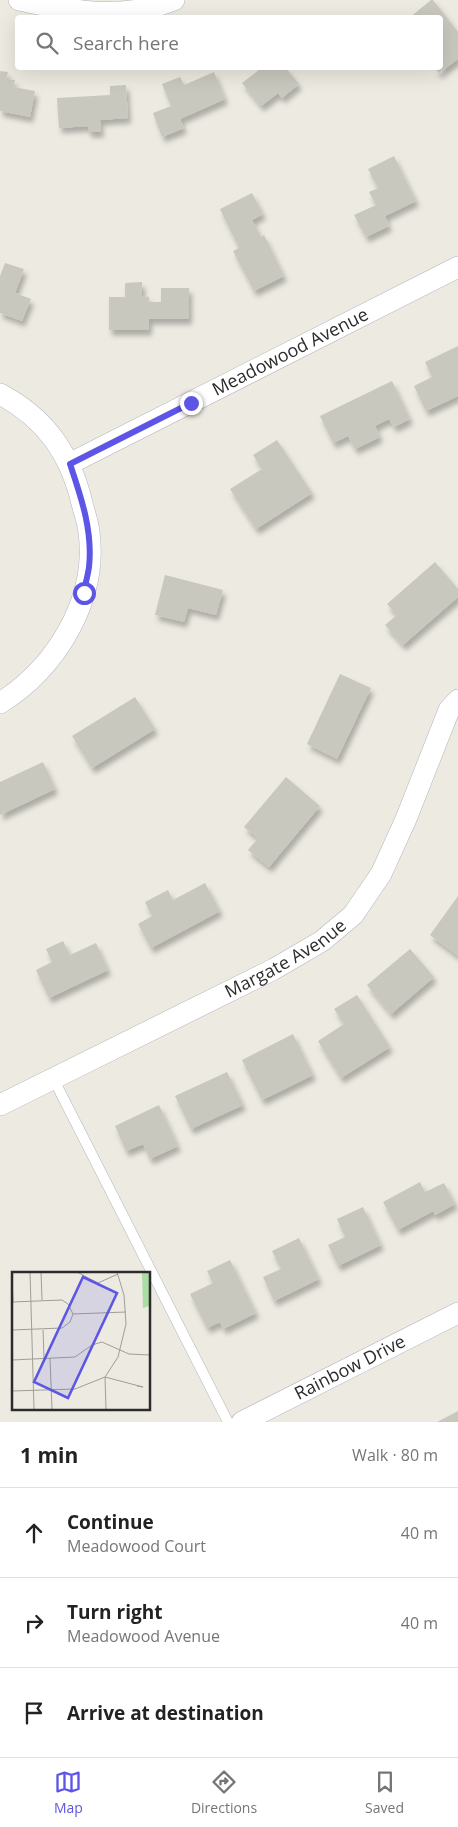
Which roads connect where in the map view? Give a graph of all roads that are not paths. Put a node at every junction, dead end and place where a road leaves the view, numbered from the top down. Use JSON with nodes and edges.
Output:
{"nodes":[{"id":1,"x":19,"y":0,"type":"edge"},
{"id":2,"x":174,"y":0,"type":"edge"},
{"id":3,"x":458,"y":267,"type":"edge"},
{"id":4,"x":0,"y":394,"type":"edge"},
{"id":5,"x":70,"y":464,"type":"junction"},
{"id":6,"x":458,"y":700,"type":"edge"},
{"id":7,"x":0,"y":703,"type":"edge"},
{"id":8,"x":53,"y":1078,"type":"junction"},
{"id":9,"x":0,"y":1105,"type":"edge"},
{"id":10,"x":458,"y":1313,"type":"edge"},
{"id":11,"x":228,"y":1422,"type":"edge"},
{"id":12,"x":242,"y":1422,"type":"edge"}],
"edges":[{"from":1,"to":2,"type":"street"},
{"from":3,"to":5,"type":"street","name":"Meadowood Avenue"},
{"from":4,"to":5,"type":"street"},
{"from":5,"to":7,"type":"street"},
{"from":6,"to":8,"type":"street","name":"Margate Avenue"},
{"from":8,"to":9,"type":"street","name":"Margate Avenue"},
{"from":8,"to":11,"type":"lane"},
{"from":10,"to":12,"type":"street","name":"Rainbow Drive"}]}
